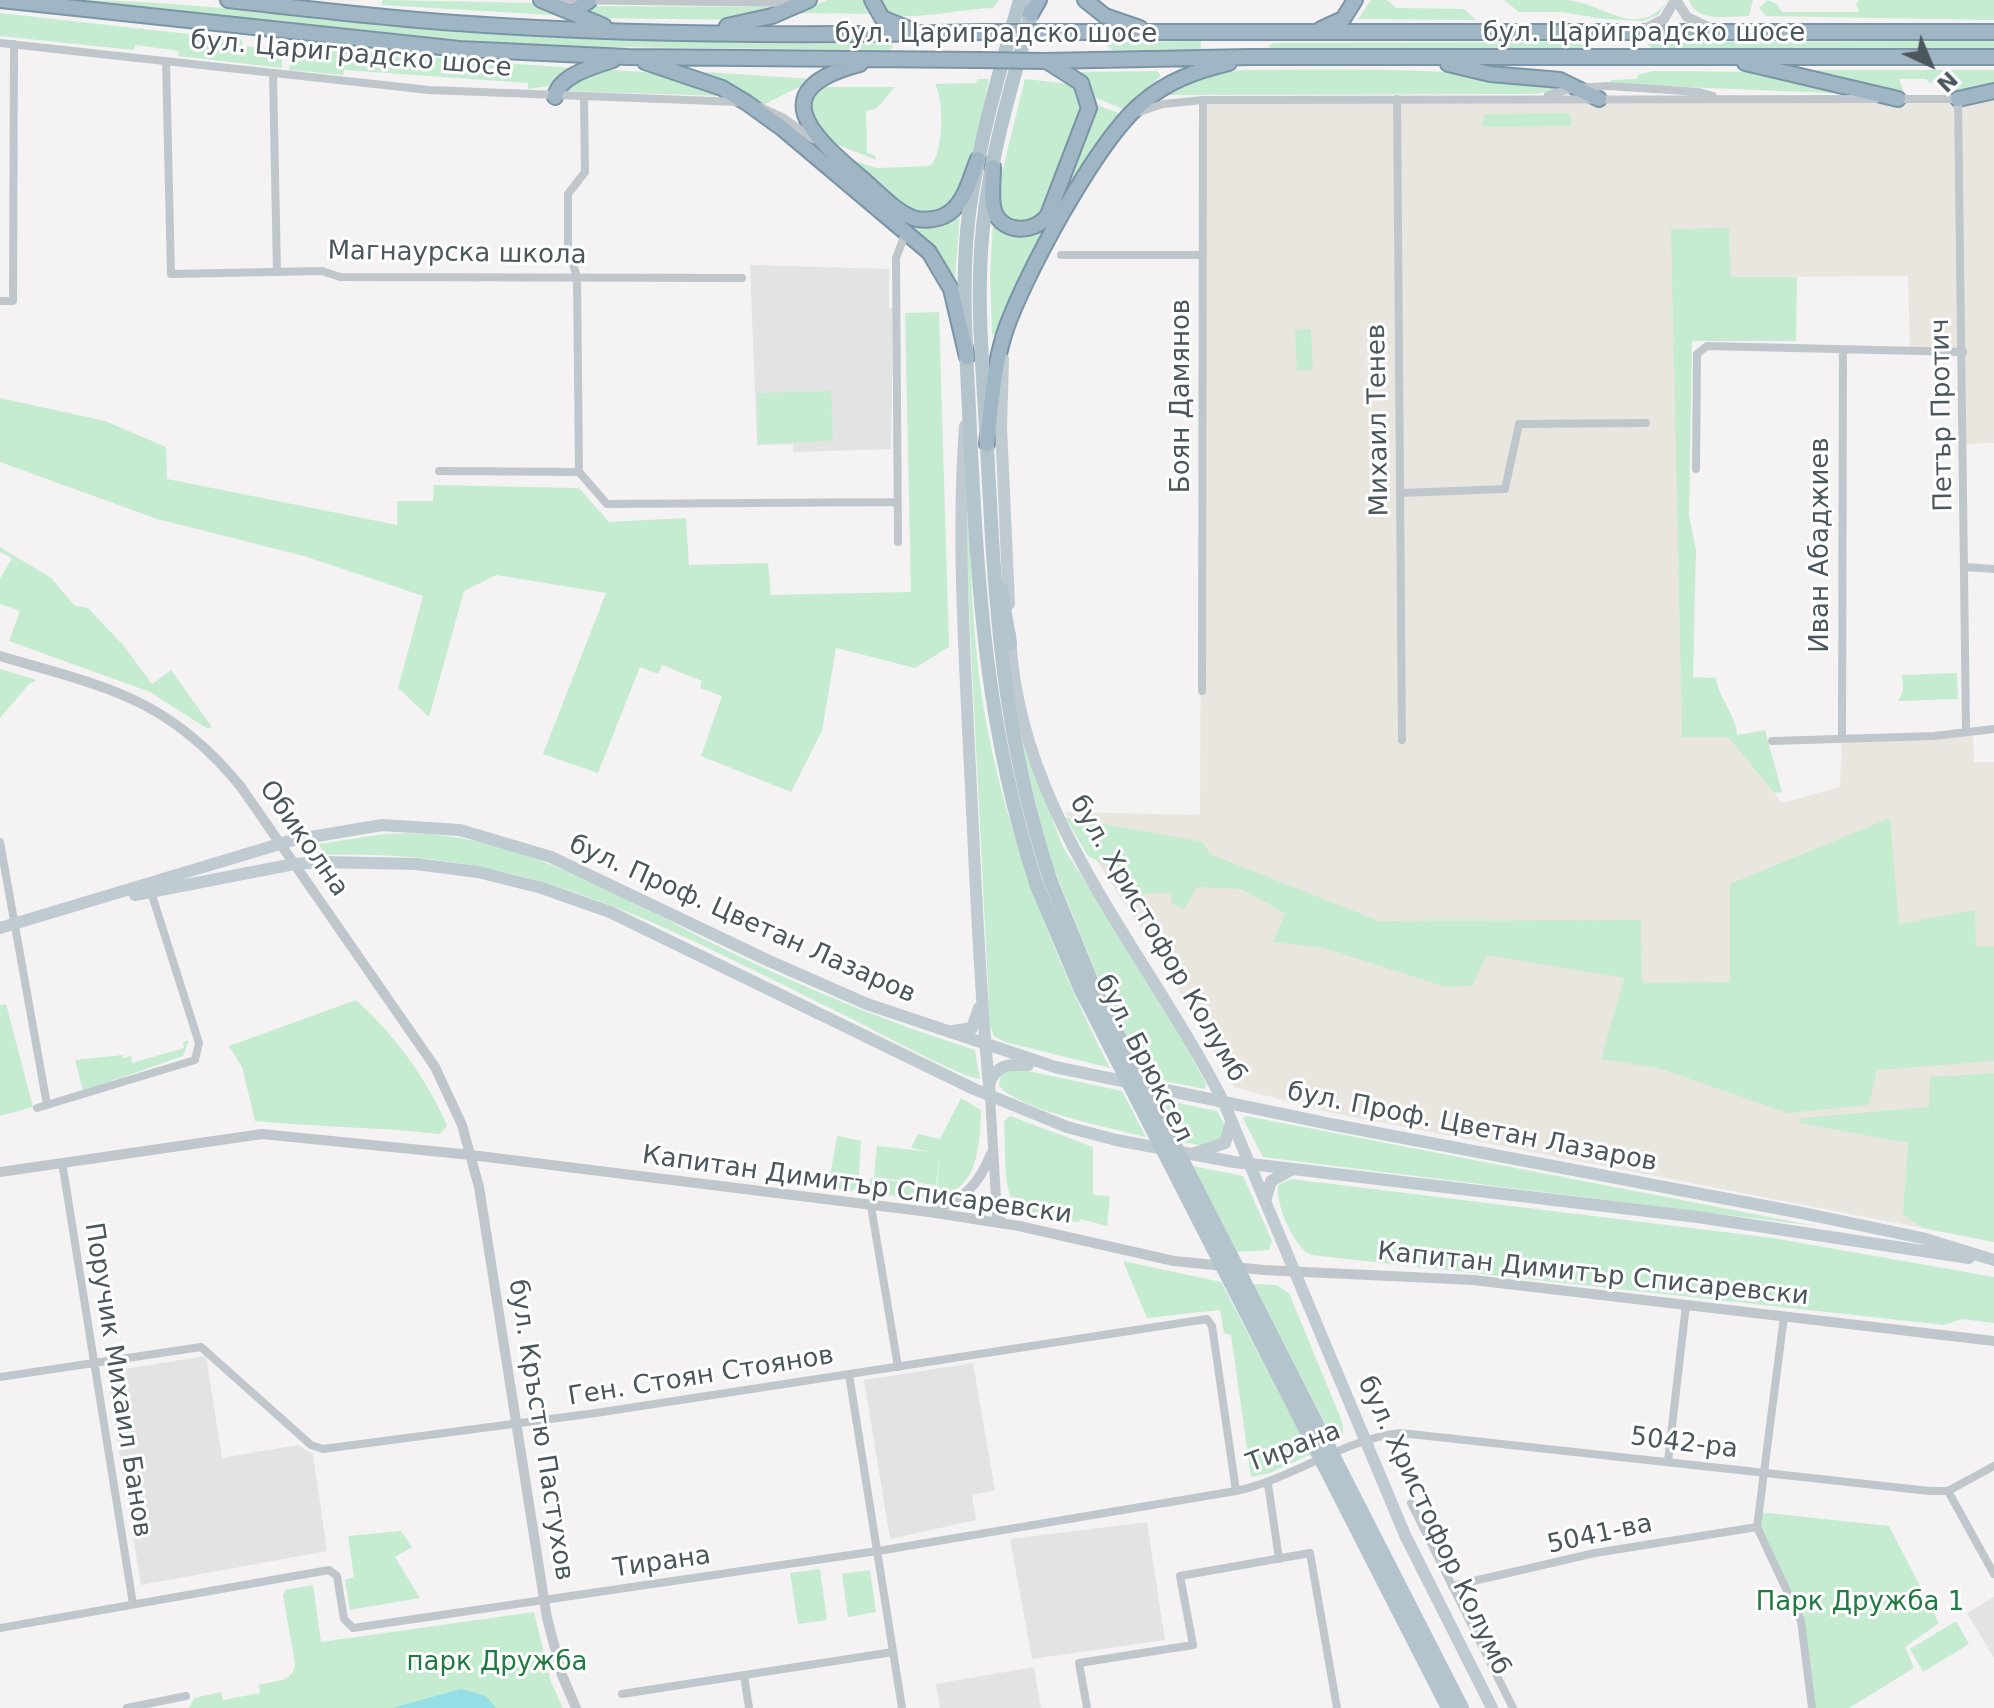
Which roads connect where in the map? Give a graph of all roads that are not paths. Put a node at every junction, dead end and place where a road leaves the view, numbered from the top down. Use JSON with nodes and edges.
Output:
{"nodes":[{"id":1,"x":0,"y":0,"type":"edge"},
{"id":2,"x":228,"y":0,"type":"edge"},
{"id":3,"x":541,"y":0,"type":"edge"},
{"id":4,"x":561,"y":0,"type":"edge"},
{"id":5,"x":872,"y":0,"type":"edge"},
{"id":6,"x":1020,"y":0,"type":"edge"},
{"id":7,"x":1085,"y":0,"type":"edge"},
{"id":8,"x":1355,"y":0,"type":"edge"},
{"id":9,"x":1676,"y":0,"type":"edge"},
{"id":10,"x":589,"y":1,"type":"edge"},
{"id":11,"x":774,"y":1,"type":"edge"},
{"id":12,"x":810,"y":1,"type":"edge"},
{"id":13,"x":1035,"y":5,"type":"edge"},
{"id":14,"x":581,"y":18,"type":"junction"},
{"id":15,"x":624,"y":32,"type":"junction"},
{"id":16,"x":1297,"y":32,"type":"junction"},
{"id":17,"x":1994,"y":32,"type":"edge"},
{"id":18,"x":675,"y":33,"type":"junction"},
{"id":19,"x":923,"y":33,"type":"junction"},
{"id":20,"x":1156,"y":33,"type":"junction"},
{"id":21,"x":1723,"y":33,"type":"junction"},
{"id":22,"x":1631,"y":34,"type":"junction"},
{"id":23,"x":0,"y":43,"type":"edge"},
{"id":24,"x":14,"y":44,"type":"junction"},
{"id":25,"x":625,"y":56,"type":"junction"},
{"id":26,"x":1250,"y":57,"type":"junction"},
{"id":27,"x":1994,"y":57,"type":"edge"},
{"id":28,"x":1424,"y":58,"type":"junction"},
{"id":29,"x":1725,"y":58,"type":"junction"},
{"id":30,"x":879,"y":59,"type":"junction"},
{"id":31,"x":166,"y":61,"type":"junction"},
{"id":32,"x":1044,"y":61,"type":"junction"},
{"id":33,"x":273,"y":74,"type":"junction"},
{"id":34,"x":1575,"y":88,"type":"junction"},
{"id":35,"x":1994,"y":91,"type":"edge"},
{"id":36,"x":555,"y":97,"type":"junction"},
{"id":37,"x":584,"y":98,"type":"junction"},
{"id":38,"x":1528,"y":98,"type":"junction"},
{"id":39,"x":1994,"y":98,"type":"edge"},
{"id":40,"x":1397,"y":99,"type":"junction"},
{"id":41,"x":1599,"y":99,"type":"junction"},
{"id":42,"x":1898,"y":99,"type":"junction"},
{"id":43,"x":1958,"y":99,"type":"junction"},
{"id":44,"x":1203,"y":100,"type":"junction"},
{"id":45,"x":1724,"y":100,"type":"junction"},
{"id":46,"x":747,"y":103,"type":"junction"},
{"id":47,"x":1127,"y":117,"type":"junction"},
{"id":48,"x":821,"y":144,"type":"junction"},
{"id":49,"x":978,"y":159,"type":"junction"},
{"id":50,"x":993,"y":167,"type":"junction"},
{"id":51,"x":906,"y":231,"type":"junction"},
{"id":52,"x":1061,"y":255,"type":"dead end"},
{"id":53,"x":1203,"y":255,"type":"junction"},
{"id":54,"x":277,"y":272,"type":"junction"},
{"id":55,"x":577,"y":277,"type":"junction"},
{"id":56,"x":742,"y":278,"type":"dead end"},
{"id":57,"x":0,"y":301,"type":"edge"},
{"id":58,"x":1004,"y":335,"type":"junction"},
{"id":59,"x":1843,"y":350,"type":"junction"},
{"id":60,"x":1963,"y":352,"type":"junction"},
{"id":61,"x":967,"y":357,"type":"junction"},
{"id":62,"x":968,"y":379,"type":"junction"},
{"id":63,"x":1646,"y":423,"type":"dead end"},
{"id":64,"x":987,"y":444,"type":"junction"},
{"id":65,"x":1696,"y":469,"type":"dead end"},
{"id":66,"x":439,"y":471,"type":"dead end"},
{"id":67,"x":579,"y":472,"type":"junction"},
{"id":68,"x":1401,"y":493,"type":"junction"},
{"id":69,"x":898,"y":502,"type":"junction"},
{"id":70,"x":991,"y":538,"type":"junction"},
{"id":71,"x":898,"y":542,"type":"dead end"},
{"id":72,"x":1965,"y":567,"type":"junction"},
{"id":73,"x":1994,"y":569,"type":"edge"},
{"id":74,"x":1010,"y":644,"type":"junction"},
{"id":75,"x":0,"y":656,"type":"edge"},
{"id":76,"x":1202,"y":691,"type":"dead end"},
{"id":77,"x":1994,"y":729,"type":"edge"},
{"id":78,"x":1966,"y":730,"type":"junction"},
{"id":79,"x":1842,"y":739,"type":"junction"},
{"id":80,"x":1402,"y":740,"type":"dead end"},
{"id":81,"x":1772,"y":741,"type":"dead end"},
{"id":82,"x":0,"y":842,"type":"edge"},
{"id":83,"x":279,"y":843,"type":"junction"},
{"id":84,"x":294,"y":864,"type":"junction"},
{"id":85,"x":1044,"y":884,"type":"junction"},
{"id":86,"x":151,"y":892,"type":"junction"},
{"id":87,"x":85,"y":905,"type":"junction"},
{"id":88,"x":17,"y":924,"type":"junction"},
{"id":89,"x":0,"y":928,"type":"edge"},
{"id":90,"x":981,"y":993,"type":"junction"},
{"id":91,"x":938,"y":1030,"type":"junction"},
{"id":92,"x":986,"y":1047,"type":"junction"},
{"id":93,"x":1055,"y":1067,"type":"junction"},
{"id":94,"x":990,"y":1090,"type":"junction"},
{"id":95,"x":1224,"y":1103,"type":"junction"},
{"id":96,"x":1230,"y":1117,"type":"junction"},
{"id":97,"x":993,"y":1148,"type":"junction"},
{"id":98,"x":1188,"y":1154,"type":"junction"},
{"id":99,"x":471,"y":1155,"type":"junction"},
{"id":100,"x":62,"y":1162,"type":"junction"},
{"id":101,"x":1251,"y":1164,"type":"junction"},
{"id":102,"x":1292,"y":1169,"type":"junction"},
{"id":103,"x":0,"y":1172,"type":"edge"},
{"id":104,"x":1266,"y":1201,"type":"junction"},
{"id":105,"x":871,"y":1206,"type":"junction"},
{"id":106,"x":929,"y":1212,"type":"junction"},
{"id":107,"x":1002,"y":1223,"type":"junction"},
{"id":108,"x":1994,"y":1260,"type":"edge"},
{"id":109,"x":1295,"y":1271,"type":"junction"},
{"id":110,"x":1686,"y":1305,"type":"junction"},
{"id":111,"x":1784,"y":1316,"type":"junction"},
{"id":112,"x":1994,"y":1341,"type":"edge"},
{"id":113,"x":94,"y":1364,"type":"junction"},
{"id":114,"x":898,"y":1367,"type":"junction"},
{"id":115,"x":849,"y":1374,"type":"junction"},
{"id":116,"x":0,"y":1377,"type":"edge"},
{"id":117,"x":517,"y":1425,"type":"junction"},
{"id":118,"x":1364,"y":1442,"type":"junction"},
{"id":119,"x":1668,"y":1461,"type":"junction"},
{"id":120,"x":1994,"y":1466,"type":"edge"},
{"id":121,"x":1765,"y":1473,"type":"junction"},
{"id":122,"x":1268,"y":1484,"type":"junction"},
{"id":123,"x":1236,"y":1491,"type":"junction"},
{"id":124,"x":1948,"y":1491,"type":"junction"},
{"id":125,"x":1411,"y":1503,"type":"dead end"},
{"id":126,"x":1757,"y":1527,"type":"junction"},
{"id":127,"x":877,"y":1551,"type":"junction"},
{"id":128,"x":1279,"y":1559,"type":"junction"},
{"id":129,"x":1994,"y":1574,"type":"edge"},
{"id":130,"x":1452,"y":1586,"type":"junction"},
{"id":131,"x":544,"y":1600,"type":"junction"},
{"id":132,"x":133,"y":1604,"type":"junction"},
{"id":133,"x":0,"y":1628,"type":"edge"},
{"id":134,"x":893,"y":1652,"type":"junction"},
{"id":135,"x":744,"y":1675,"type":"junction"},
{"id":136,"x":622,"y":1694,"type":"dead end"},
{"id":137,"x":186,"y":1696,"type":"dead end"},
{"id":138,"x":127,"y":1708,"type":"edge"},
{"id":139,"x":576,"y":1708,"type":"edge"},
{"id":140,"x":749,"y":1708,"type":"edge"},
{"id":141,"x":902,"y":1708,"type":"edge"},
{"id":142,"x":1087,"y":1708,"type":"edge"},
{"id":143,"x":1337,"y":1708,"type":"edge"},
{"id":144,"x":1448,"y":1708,"type":"edge"},
{"id":145,"x":1462,"y":1708,"type":"edge"},
{"id":146,"x":1492,"y":1708,"type":"edge"},
{"id":147,"x":1513,"y":1708,"type":"edge"},
{"id":148,"x":1812,"y":1708,"type":"edge"}],
"edges":[{"from":1,"to":25,"type":"highway","name":"бул. Цариградско шосе"},
{"from":2,"to":15,"type":"highway","name":"бул. Цариградско шосе"},
{"from":3,"to":14,"type":"highway"},
{"from":4,"to":10,"type":"street","name":"бул. Цариградско шосе"},
{"from":5,"to":19,"type":"highway"},
{"from":6,"to":49,"type":"main road"},
{"from":7,"to":20,"type":"highway"},
{"from":8,"to":16,"type":"highway"},
{"from":9,"to":21,"type":"street"},
{"from":9,"to":22,"type":"street"},
{"from":10,"to":11,"type":"street","name":"бул. Цариградско шосе"},
{"from":10,"to":14,"type":"highway"},
{"from":11,"to":12,"type":"street","name":"бул. Цариградско шосе"},
{"from":12,"to":18,"type":"highway"},
{"from":13,"to":50,"type":"main road"},
{"from":14,"to":15,"type":"highway"},
{"from":15,"to":18,"type":"highway","name":"бул. Цариградско шосе"},
{"from":16,"to":20,"type":"highway","name":"бул. Цариградско шосе"},
{"from":16,"to":22,"type":"highway","name":"бул. Цариградско шосе"},
{"from":17,"to":21,"type":"highway","name":"бул. Цариградско шосе"},
{"from":18,"to":19,"type":"highway","name":"бул. Цариградско шосе"},
{"from":19,"to":20,"type":"highway","name":"бул. Цариградско шосе","bridge":true},
{"from":21,"to":22,"type":"highway","name":"бул. Цариградско шосе"},
{"from":23,"to":24,"type":"street","name":"бул. Цариградско шосе"},
{"from":24,"to":31,"type":"street","name":"бул. Цариградско шосе"},
{"from":24,"to":57,"type":"street"},
{"from":25,"to":30,"type":"highway","name":"бул. Цариградско шосе"},
{"from":25,"to":36,"type":"highway"},
{"from":25,"to":46,"type":"highway"},
{"from":26,"to":28,"type":"highway","name":"бул. Цариградско шосе"},
{"from":26,"to":32,"type":"highway","name":"бул. Цариградско шосе"},
{"from":26,"to":47,"type":"highway"},
{"from":27,"to":29,"type":"highway","name":"бул. Цариградско шосе"},
{"from":28,"to":29,"type":"highway","name":"бул. Цариградско шосе"},
{"from":28,"to":34,"type":"highway"},
{"from":29,"to":42,"type":"highway"},
{"from":30,"to":32,"type":"highway","name":"бул. Цариградско шосе","bridge":true},
{"from":30,"to":48,"type":"highway"},
{"from":31,"to":33,"type":"street","name":"бул. Цариградско шосе"},
{"from":31,"to":54,"type":"street","name":"Магнаурска школа"},
{"from":32,"to":50,"type":"highway"},
{"from":33,"to":36,"type":"street","name":"бул. Цариградско шосе"},
{"from":33,"to":54,"type":"street"},
{"from":34,"to":38,"type":"street","name":"бул. Цариградско шосе"},
{"from":34,"to":41,"type":"highway"},
{"from":34,"to":45,"type":"street","name":"бул. Цариградско шосе"},
{"from":35,"to":43,"type":"highway"},
{"from":36,"to":37,"type":"street","name":"бул. Цариградско шосе"},
{"from":37,"to":46,"type":"street","name":"бул. Цариградско шосе"},
{"from":37,"to":55,"type":"street"},
{"from":38,"to":40,"type":"street","name":"бул. Цариградско шосе"},
{"from":38,"to":41,"type":"street","name":"бул. Цариградско шосе"},
{"from":39,"to":43,"type":"street","name":"бул. Цариградско шосе"},
{"from":40,"to":44,"type":"street","name":"бул. Цариградско шосе"},
{"from":40,"to":68,"type":"street","name":"Михаил Тенев"},
{"from":41,"to":45,"type":"street","name":"бул. Цариградско шосе"},
{"from":42,"to":43,"type":"street","name":"бул. Цариградско шосе"},
{"from":42,"to":45,"type":"street","name":"бул. Цариградско шосе"},
{"from":43,"to":60,"type":"street","name":"Петър Протич"},
{"from":44,"to":47,"type":"street","name":"бул. Цариградско шосе"},
{"from":44,"to":53,"type":"street","name":"Боян Дамянов"},
{"from":46,"to":48,"type":"street"},
{"from":46,"to":51,"type":"highway"},
{"from":47,"to":58,"type":"highway"},
{"from":48,"to":49,"type":"highway"},
{"from":49,"to":61,"type":"main road"},
{"from":50,"to":64,"type":"main road"},
{"from":51,"to":61,"type":"highway"},
{"from":51,"to":69,"type":"street"},
{"from":52,"to":53,"type":"street"},
{"from":53,"to":76,"type":"street","name":"Боян Дамянов"},
{"from":54,"to":55,"type":"street","name":"Магнаурска школа"},
{"from":55,"to":56,"type":"street","name":"Магнаурска школа"},
{"from":55,"to":67,"type":"street"},
{"from":58,"to":64,"type":"highway"},
{"from":58,"to":74,"type":"main road","name":"бул. Христофор Колумб"},
{"from":59,"to":60,"type":"street"},
{"from":59,"to":65,"type":"street"},
{"from":59,"to":79,"type":"street","name":"Иван Абаджиев"},
{"from":60,"to":72,"type":"street","name":"Петър Протич"},
{"from":61,"to":62,"type":"main road"},
{"from":62,"to":85,"type":"main road","name":"бул. Брюксел"},
{"from":62,"to":90,"type":"main road"},
{"from":63,"to":68,"type":"street"},
{"from":64,"to":70,"type":"main road"},
{"from":66,"to":67,"type":"street"},
{"from":67,"to":69,"type":"street"},
{"from":68,"to":80,"type":"street","name":"Михаил Тенев"},
{"from":69,"to":71,"type":"street"},
{"from":70,"to":74,"type":"main road"},
{"from":70,"to":85,"type":"main road","name":"бул. Брюксел"},
{"from":72,"to":73,"type":"street"},
{"from":72,"to":78,"type":"street","name":"Петър Протич"},
{"from":74,"to":95,"type":"main road","name":"бул. Христофор Колумб"},
{"from":75,"to":83,"type":"street","name":"Обиколна"},
{"from":77,"to":78,"type":"street"},
{"from":78,"to":79,"type":"street"},
{"from":79,"to":81,"type":"street"},
{"from":82,"to":88,"type":"street"},
{"from":83,"to":84,"type":"street","name":"Обиколна"},
{"from":83,"to":87,"type":"main road","name":"бул. Проф. Цветан Лазаров"},
{"from":83,"to":91,"type":"main road","name":"бул. Проф. Цветан Лазаров"},
{"from":84,"to":86,"type":"main road","name":"бул. Проф. Цветан Лазаров"},
{"from":84,"to":94,"type":"main road","name":"бул. Проф. Цветан Лазаров"},
{"from":84,"to":99,"type":"street","name":"Обиколна"},
{"from":85,"to":144,"type":"main road","name":"бул. Брюксел","bridge":true},
{"from":85,"to":145,"type":"main road","name":"бул. Брюксел","bridge":true},
{"from":86,"to":87,"type":"main road","name":"бул. Проф. Цветан Лазаров"},
{"from":86,"to":88,"type":"street"},
{"from":87,"to":88,"type":"main road","name":"бул. Проф. Цветан Лазаров"},
{"from":88,"to":89,"type":"main road","name":"бул. Проф. Цветан Лазаров"},
{"from":90,"to":91,"type":"main road"},
{"from":90,"to":92,"type":"main road"},
{"from":91,"to":92,"type":"main road","name":"бул. Проф. Цветан Лазаров"},
{"from":92,"to":93,"type":"main road","name":"бул. Проф. Цветан Лазаров"},
{"from":92,"to":94,"type":"main road"},
{"from":93,"to":94,"type":"main road"},
{"from":93,"to":95,"type":"main road","name":"бул. Проф. Цветан Лазаров"},
{"from":94,"to":97,"type":"street"},
{"from":94,"to":98,"type":"main road","name":"бул. Проф. Цветан Лазаров"},
{"from":95,"to":96,"type":"main road","name":"бул. Христофор Колумб"},
{"from":95,"to":108,"type":"main road","name":"бул. Проф. Цветан Лазаров"},
{"from":96,"to":98,"type":"main road"},
{"from":96,"to":101,"type":"main road","name":"бул. Христофор Колумб"},
{"from":97,"to":106,"type":"street"},
{"from":97,"to":107,"type":"street"},
{"from":98,"to":101,"type":"main road","name":"бул. Проф. Цветан Лазаров"},
{"from":99,"to":100,"type":"street","name":"Капитан Димитър Списаревски"},
{"from":99,"to":105,"type":"street","name":"Капитан Димитър Списаревски"},
{"from":99,"to":117,"type":"street","name":"бул. Кръстю Пастухов"},
{"from":100,"to":103,"type":"street","name":"Капитан Димитър Списаревски"},
{"from":100,"to":113,"type":"street","name":"Поручик Михаил Банов"},
{"from":101,"to":102,"type":"main road","name":"бул. Проф. Цветан Лазаров"},
{"from":101,"to":104,"type":"main road","name":"бул. Христофор Колумб"},
{"from":102,"to":104,"type":"main road"},
{"from":102,"to":108,"type":"main road","name":"бул. Проф. Цветан Лазаров"},
{"from":104,"to":109,"type":"main road","name":"бул. Христофор Колумб"},
{"from":105,"to":106,"type":"street","name":"Капитан Димитър Списаревски"},
{"from":105,"to":114,"type":"street"},
{"from":106,"to":107,"type":"street","name":"Капитан Димитър Списаревски"},
{"from":107,"to":109,"type":"street","name":"Капитан Димитър Списаревски"},
{"from":109,"to":110,"type":"street","name":"Капитан Димитър Списаревски"},
{"from":109,"to":118,"type":"main road","name":"бул. Христофор Колумб"},
{"from":110,"to":111,"type":"street","name":"Капитан Димитър Списаревски"},
{"from":110,"to":119,"type":"street"},
{"from":111,"to":112,"type":"street","name":"Капитан Димитър Списаревски"},
{"from":111,"to":121,"type":"street"},
{"from":113,"to":116,"type":"street","name":"Ген. Стоян Стоянов"},
{"from":113,"to":117,"type":"street","name":"Ген. Стоян Стоянов"},
{"from":113,"to":132,"type":"street","name":"Поручик Михаил Банов"},
{"from":114,"to":115,"type":"street","name":"Ген. Стоян Стоянов"},
{"from":114,"to":123,"type":"street","name":"Ген. Стоян Стоянов"},
{"from":115,"to":117,"type":"street","name":"Ген. Стоян Стоянов"},
{"from":115,"to":127,"type":"street"},
{"from":117,"to":131,"type":"street","name":"бул. Кръстю Пастухов"},
{"from":118,"to":119,"type":"street","name":"5042-ра"},
{"from":118,"to":122,"type":"street","name":"Тирана"},
{"from":118,"to":146,"type":"main road","name":"бул. Христофор Колумб"},
{"from":119,"to":121,"type":"street","name":"5042-ра"},
{"from":120,"to":124,"type":"street"},
{"from":121,"to":124,"type":"street","name":"5042-ра"},
{"from":121,"to":126,"type":"street"},
{"from":122,"to":123,"type":"street","name":"Тирана"},
{"from":122,"to":128,"type":"street"},
{"from":123,"to":127,"type":"street","name":"Тирана"},
{"from":124,"to":129,"type":"street"},
{"from":125,"to":130,"type":"street"},
{"from":126,"to":130,"type":"street","name":"5041-ва"},
{"from":126,"to":148,"type":"street"},
{"from":127,"to":131,"type":"street","name":"Тирана"},
{"from":127,"to":134,"type":"street"},
{"from":128,"to":142,"type":"street"},
{"from":128,"to":143,"type":"street"},
{"from":130,"to":147,"type":"street"},
{"from":131,"to":132,"type":"street","name":"Тирана"},
{"from":131,"to":139,"type":"street","name":"бул. Кръстю Пастухов"},
{"from":132,"to":133,"type":"street","name":"Тирана"},
{"from":134,"to":135,"type":"street"},
{"from":134,"to":141,"type":"street"},
{"from":135,"to":136,"type":"street"},
{"from":135,"to":140,"type":"street"},
{"from":137,"to":138,"type":"street"}]}
